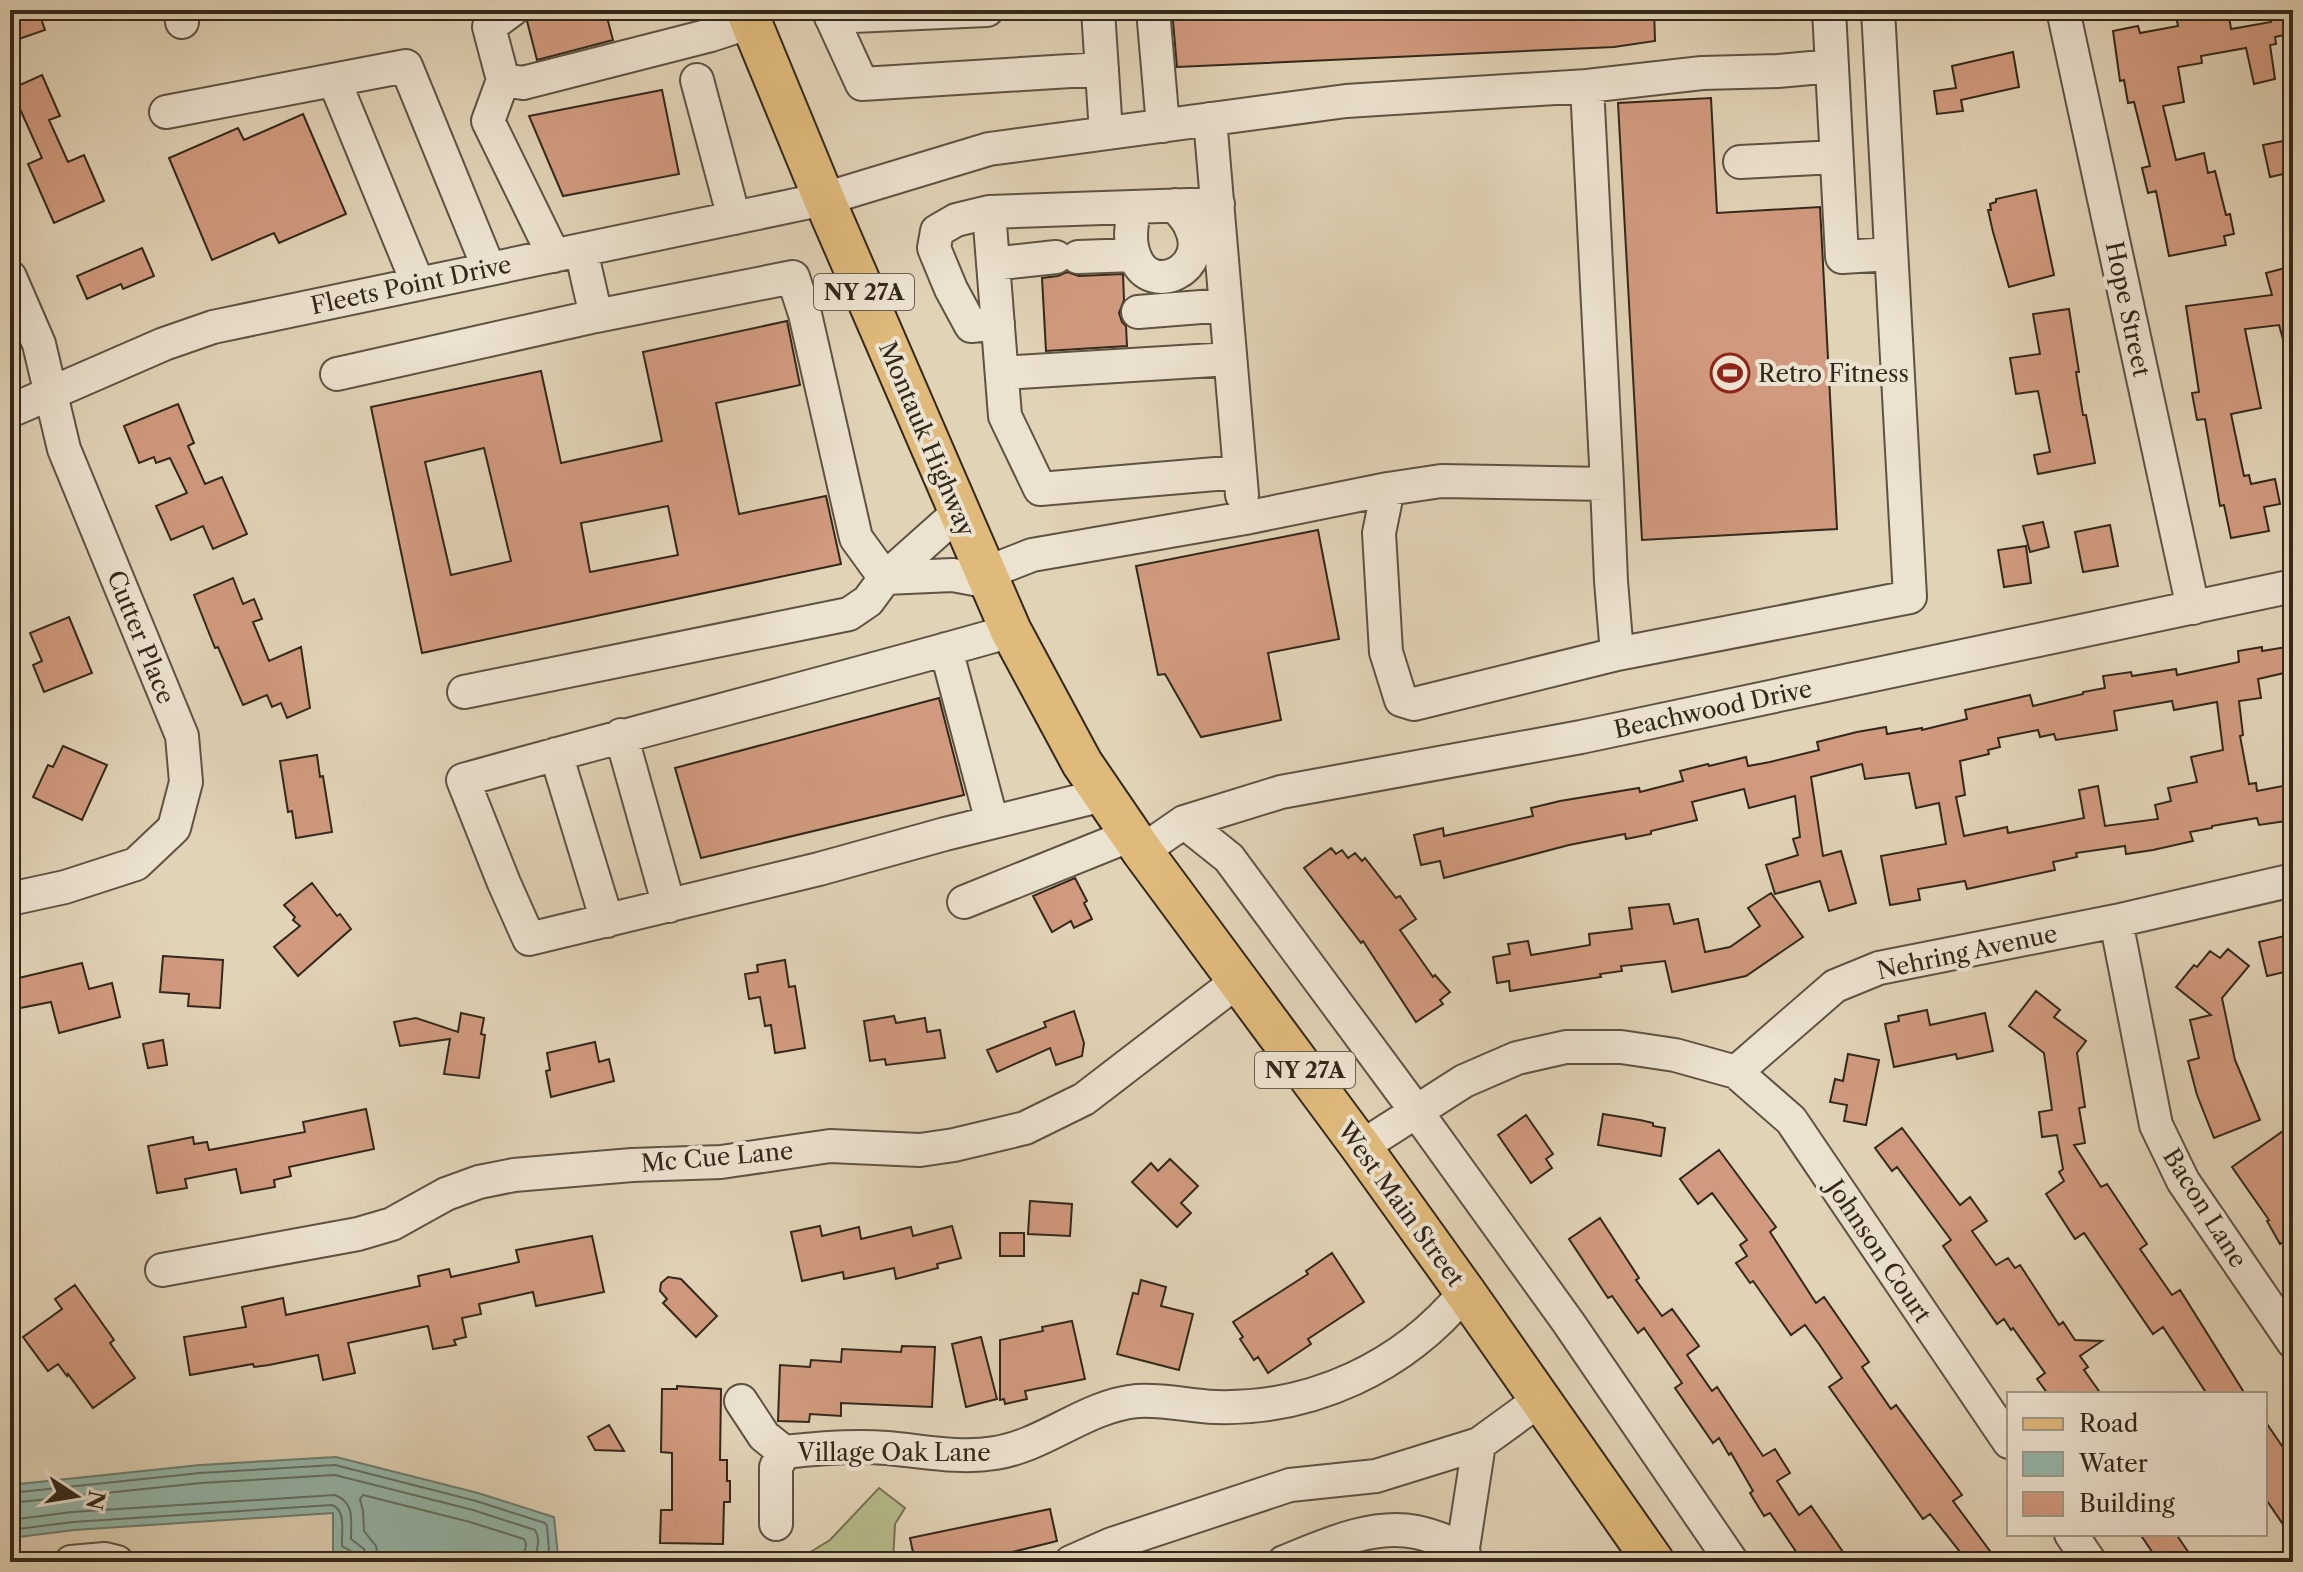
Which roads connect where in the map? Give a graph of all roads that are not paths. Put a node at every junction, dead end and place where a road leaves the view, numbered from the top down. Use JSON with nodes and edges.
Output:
{"nodes":[{"id":1,"x":987,"y":10,"type":"edge"},
{"id":2,"x":1098,"y":10,"type":"edge"},
{"id":3,"x":1153,"y":10,"type":"edge"},
{"id":4,"x":1829,"y":10,"type":"edge"},
{"id":5,"x":1878,"y":10,"type":"edge"},
{"id":6,"x":2063,"y":10,"type":"edge"},
{"id":7,"x":829,"y":14,"type":"edge"},
{"id":8,"x":748,"y":16,"type":"edge"},
{"id":9,"x":501,"y":19,"type":"edge"},
{"id":10,"x":1832,"y":66,"type":"junction"},
{"id":11,"x":1102,"y":69,"type":"junction"},
{"id":12,"x":334,"y":80,"type":"junction"},
{"id":13,"x":503,"y":80,"type":"junction"},
{"id":14,"x":697,"y":80,"type":"dead end"},
{"id":15,"x":1587,"y":86,"type":"junction"},
{"id":16,"x":166,"y":112,"type":"dead end"},
{"id":17,"x":1210,"y":119,"type":"junction"},
{"id":18,"x":1163,"y":126,"type":"junction"},
{"id":19,"x":1106,"y":133,"type":"junction"},
{"id":20,"x":1836,"y":157,"type":"junction"},
{"id":21,"x":1740,"y":162,"type":"dead end"},
{"id":22,"x":824,"y":199,"type":"junction"},
{"id":23,"x":1218,"y":204,"type":"junction"},
{"id":24,"x":1175,"y":205,"type":"junction"},
{"id":25,"x":1134,"y":207,"type":"junction"},
{"id":26,"x":989,"y":212,"type":"junction"},
{"id":27,"x":734,"y":218,"type":"junction"},
{"id":28,"x":567,"y":253,"type":"junction"},
{"id":29,"x":1891,"y":254,"type":"junction"},
{"id":30,"x":1134,"y":255,"type":"junction"},
{"id":31,"x":993,"y":264,"type":"junction"},
{"id":32,"x":489,"y":269,"type":"junction"},
{"id":33,"x":10,"y":277,"type":"edge"},
{"id":34,"x":418,"y":284,"type":"junction"},
{"id":35,"x":1226,"y":305,"type":"junction"},
{"id":36,"x":1138,"y":312,"type":"dead end"},
{"id":37,"x":596,"y":316,"type":"junction"},
{"id":38,"x":998,"y":323,"type":"junction"},
{"id":39,"x":1230,"y":359,"type":"junction"},
{"id":40,"x":1002,"y":373,"type":"junction"},
{"id":41,"x":337,"y":374,"type":"dead end"},
{"id":42,"x":51,"y":393,"type":"junction"},
{"id":43,"x":10,"y":411,"type":"edge"},
{"id":44,"x":1239,"y":472,"type":"junction"},
{"id":45,"x":1607,"y":484,"type":"junction"},
{"id":46,"x":1388,"y":489,"type":"junction"},
{"id":47,"x":959,"y":512,"type":"junction"},
{"id":48,"x":1245,"y":518,"type":"junction"},
{"id":49,"x":885,"y":578,"type":"junction"},
{"id":50,"x":988,"y":578,"type":"junction"},
{"id":51,"x":2293,"y":586,"type":"edge"},
{"id":52,"x":2193,"y":608,"type":"junction"},
{"id":53,"x":1011,"y":631,"type":"junction"},
{"id":54,"x":946,"y":649,"type":"junction"},
{"id":55,"x":1617,"y":654,"type":"junction"},
{"id":56,"x":464,"y":692,"type":"dead end"},
{"id":57,"x":621,"y":735,"type":"junction"},
{"id":58,"x":556,"y":754,"type":"junction"},
{"id":59,"x":1103,"y":795,"type":"junction"},
{"id":60,"x":992,"y":822,"type":"junction"},
{"id":61,"x":1184,"y":822,"type":"junction"},
{"id":62,"x":1136,"y":843,"type":"junction"},
{"id":63,"x":2293,"y":880,"type":"edge"},
{"id":64,"x":10,"y":899,"type":"edge"},
{"id":65,"x":964,"y":902,"type":"dead end"},
{"id":66,"x":669,"y":906,"type":"junction"},
{"id":67,"x":607,"y":921,"type":"junction"},
{"id":68,"x":2116,"y":921,"type":"junction"},
{"id":69,"x":1239,"y":980,"type":"junction"},
{"id":70,"x":1736,"y":1072,"type":"junction"},
{"id":71,"x":1416,"y":1111,"type":"junction"},
{"id":72,"x":1361,"y":1147,"type":"junction"},
{"id":73,"x":162,"y":1270,"type":"dead end"},
{"id":74,"x":1465,"y":1292,"type":"junction"},
{"id":75,"x":2293,"y":1342,"type":"edge"},
{"id":76,"x":1541,"y":1399,"type":"junction"},
{"id":77,"x":741,"y":1401,"type":"dead end"},
{"id":78,"x":2007,"y":1439,"type":"edge"},
{"id":79,"x":1479,"y":1444,"type":"junction"},
{"id":80,"x":784,"y":1452,"type":"junction"},
{"id":81,"x":776,"y":1524,"type":"dead end"},
{"id":82,"x":2072,"y":1536,"type":"edge"},
{"id":83,"x":1354,"y":1550,"type":"edge"},
{"id":84,"x":1464,"y":1555,"type":"edge"},
{"id":85,"x":71,"y":1562,"type":"edge"},
{"id":86,"x":117,"y":1562,"type":"edge"},
{"id":87,"x":1071,"y":1562,"type":"edge"},
{"id":88,"x":1284,"y":1562,"type":"edge"},
{"id":89,"x":1654,"y":1562,"type":"edge"},
{"id":90,"x":1732,"y":1562,"type":"edge"},
{"id":91,"x":2090,"y":1562,"type":"edge"}],
"edges":[{"from":1,"to":7,"type":"street"},
{"from":2,"to":11,"type":"street"},
{"from":3,"to":18,"type":"street"},
{"from":4,"to":10,"type":"street"},
{"from":5,"to":29,"type":"street"},
{"from":6,"to":52,"type":"street","name":"Hope Street"},
{"from":7,"to":11,"type":"street"},
{"from":8,"to":13,"type":"street"},
{"from":8,"to":22,"type":"main road","name":"Montauk Highway","number":"NY 27A"},
{"from":9,"to":13,"type":"street"},
{"from":10,"to":15,"type":"street","name":"Fleets Point Drive"},
{"from":10,"to":20,"type":"street"},
{"from":11,"to":19,"type":"street"},
{"from":12,"to":16,"type":"street"},
{"from":12,"to":32,"type":"street"},
{"from":12,"to":34,"type":"street"},
{"from":13,"to":28,"type":"street"},
{"from":14,"to":27,"type":"street"},
{"from":15,"to":17,"type":"street","name":"Fleets Point Drive"},
{"from":15,"to":45,"type":"street"},
{"from":17,"to":18,"type":"street","name":"Fleets Point Drive"},
{"from":17,"to":23,"type":"street"},
{"from":18,"to":19,"type":"street","name":"Fleets Point Drive"},
{"from":19,"to":22,"type":"street","name":"Fleets Point Drive"},
{"from":20,"to":21,"type":"street"},
{"from":20,"to":29,"type":"street"},
{"from":22,"to":27,"type":"street","name":"Fleets Point Drive"},
{"from":22,"to":47,"type":"main road","name":"Montauk Highway","number":"NY 27A"},
{"from":23,"to":24,"type":"street"},
{"from":23,"to":35,"type":"street"},
{"from":24,"to":25,"type":"street"},
{"from":24,"to":30,"type":"street"},
{"from":25,"to":26,"type":"street"},
{"from":25,"to":30,"type":"street"},
{"from":26,"to":31,"type":"street"},
{"from":26,"to":38,"type":"street"},
{"from":27,"to":28,"type":"street","name":"Fleets Point Drive"},
{"from":28,"to":32,"type":"street","name":"Fleets Point Drive"},
{"from":28,"to":37,"type":"street"},
{"from":29,"to":55,"type":"street"},
{"from":30,"to":31,"type":"street"},
{"from":31,"to":38,"type":"street"},
{"from":32,"to":34,"type":"street","name":"Fleets Point Drive"},
{"from":33,"to":42,"type":"street","name":"Cutter Place"},
{"from":34,"to":42,"type":"street","name":"Fleets Point Drive"},
{"from":35,"to":36,"type":"street"},
{"from":35,"to":39,"type":"street"},
{"from":37,"to":41,"type":"street"},
{"from":37,"to":49,"type":"street"},
{"from":38,"to":40,"type":"street"},
{"from":39,"to":40,"type":"street"},
{"from":39,"to":44,"type":"street"},
{"from":40,"to":44,"type":"street"},
{"from":42,"to":43,"type":"street","name":"Fleets Point Drive"},
{"from":42,"to":64,"type":"street","name":"Cutter Place"},
{"from":44,"to":48,"type":"street"},
{"from":45,"to":46,"type":"street"},
{"from":45,"to":55,"type":"street"},
{"from":46,"to":48,"type":"street"},
{"from":46,"to":55,"type":"street"},
{"from":47,"to":49,"type":"street"},
{"from":47,"to":50,"type":"main road","name":"Montauk Highway","number":"NY 27A"},
{"from":48,"to":50,"type":"street"},
{"from":49,"to":50,"type":"street"},
{"from":49,"to":56,"type":"street"},
{"from":50,"to":53,"type":"main road","name":"Montauk Highway","number":"NY 27A"},
{"from":51,"to":52,"type":"street","name":"Beachwood Drive"},
{"from":52,"to":61,"type":"street","name":"Beachwood Drive"},
{"from":53,"to":54,"type":"street"},
{"from":53,"to":59,"type":"main road","name":"Montauk Highway","number":"NY 27A"},
{"from":54,"to":57,"type":"street"},
{"from":54,"to":60,"type":"street"},
{"from":57,"to":58,"type":"street"},
{"from":57,"to":66,"type":"street"},
{"from":58,"to":67,"type":"street"},
{"from":58,"to":67,"type":"street"},
{"from":59,"to":60,"type":"street"},
{"from":59,"to":62,"type":"main road","name":"Montauk Highway","number":"NY 27A"},
{"from":60,"to":66,"type":"street"},
{"from":61,"to":62,"type":"street","name":"Beachwood Drive"},
{"from":61,"to":71,"type":"street"},
{"from":62,"to":65,"type":"street","name":"Beachwood Drive"},
{"from":62,"to":69,"type":"main road","name":"West Main Street","number":"NY 27A"},
{"from":63,"to":68,"type":"street","name":"Nehring Avenue"},
{"from":66,"to":67,"type":"street"},
{"from":68,"to":70,"type":"street","name":"Nehring Avenue"},
{"from":68,"to":75,"type":"street","name":"Bacon Lane"},
{"from":69,"to":72,"type":"main road","name":"West Main Street","number":"NY 27A"},
{"from":69,"to":73,"type":"street","name":"Mc Cue Lane"},
{"from":70,"to":71,"type":"street"},
{"from":70,"to":78,"type":"street","name":"Johnson Court"},
{"from":71,"to":72,"type":"street"},
{"from":71,"to":90,"type":"street"},
{"from":72,"to":74,"type":"main road","name":"West Main Street","number":"NY 27A"},
{"from":74,"to":76,"type":"main road","name":"West Main Street","number":"NY 27A"},
{"from":74,"to":80,"type":"street","name":"Village Oak Lane"},
{"from":76,"to":79,"type":"street"},
{"from":76,"to":89,"type":"main road","name":"West Main Street","number":"NY 27A"},
{"from":77,"to":80,"type":"street"},
{"from":79,"to":84,"type":"street"},
{"from":79,"to":87,"type":"street"},
{"from":80,"to":81,"type":"street","name":"Village Oak Lane"},
{"from":82,"to":91,"type":"street"},
{"from":83,"to":84,"type":"street"},
{"from":83,"to":88,"type":"street"},
{"from":85,"to":86,"type":"street"}]}
